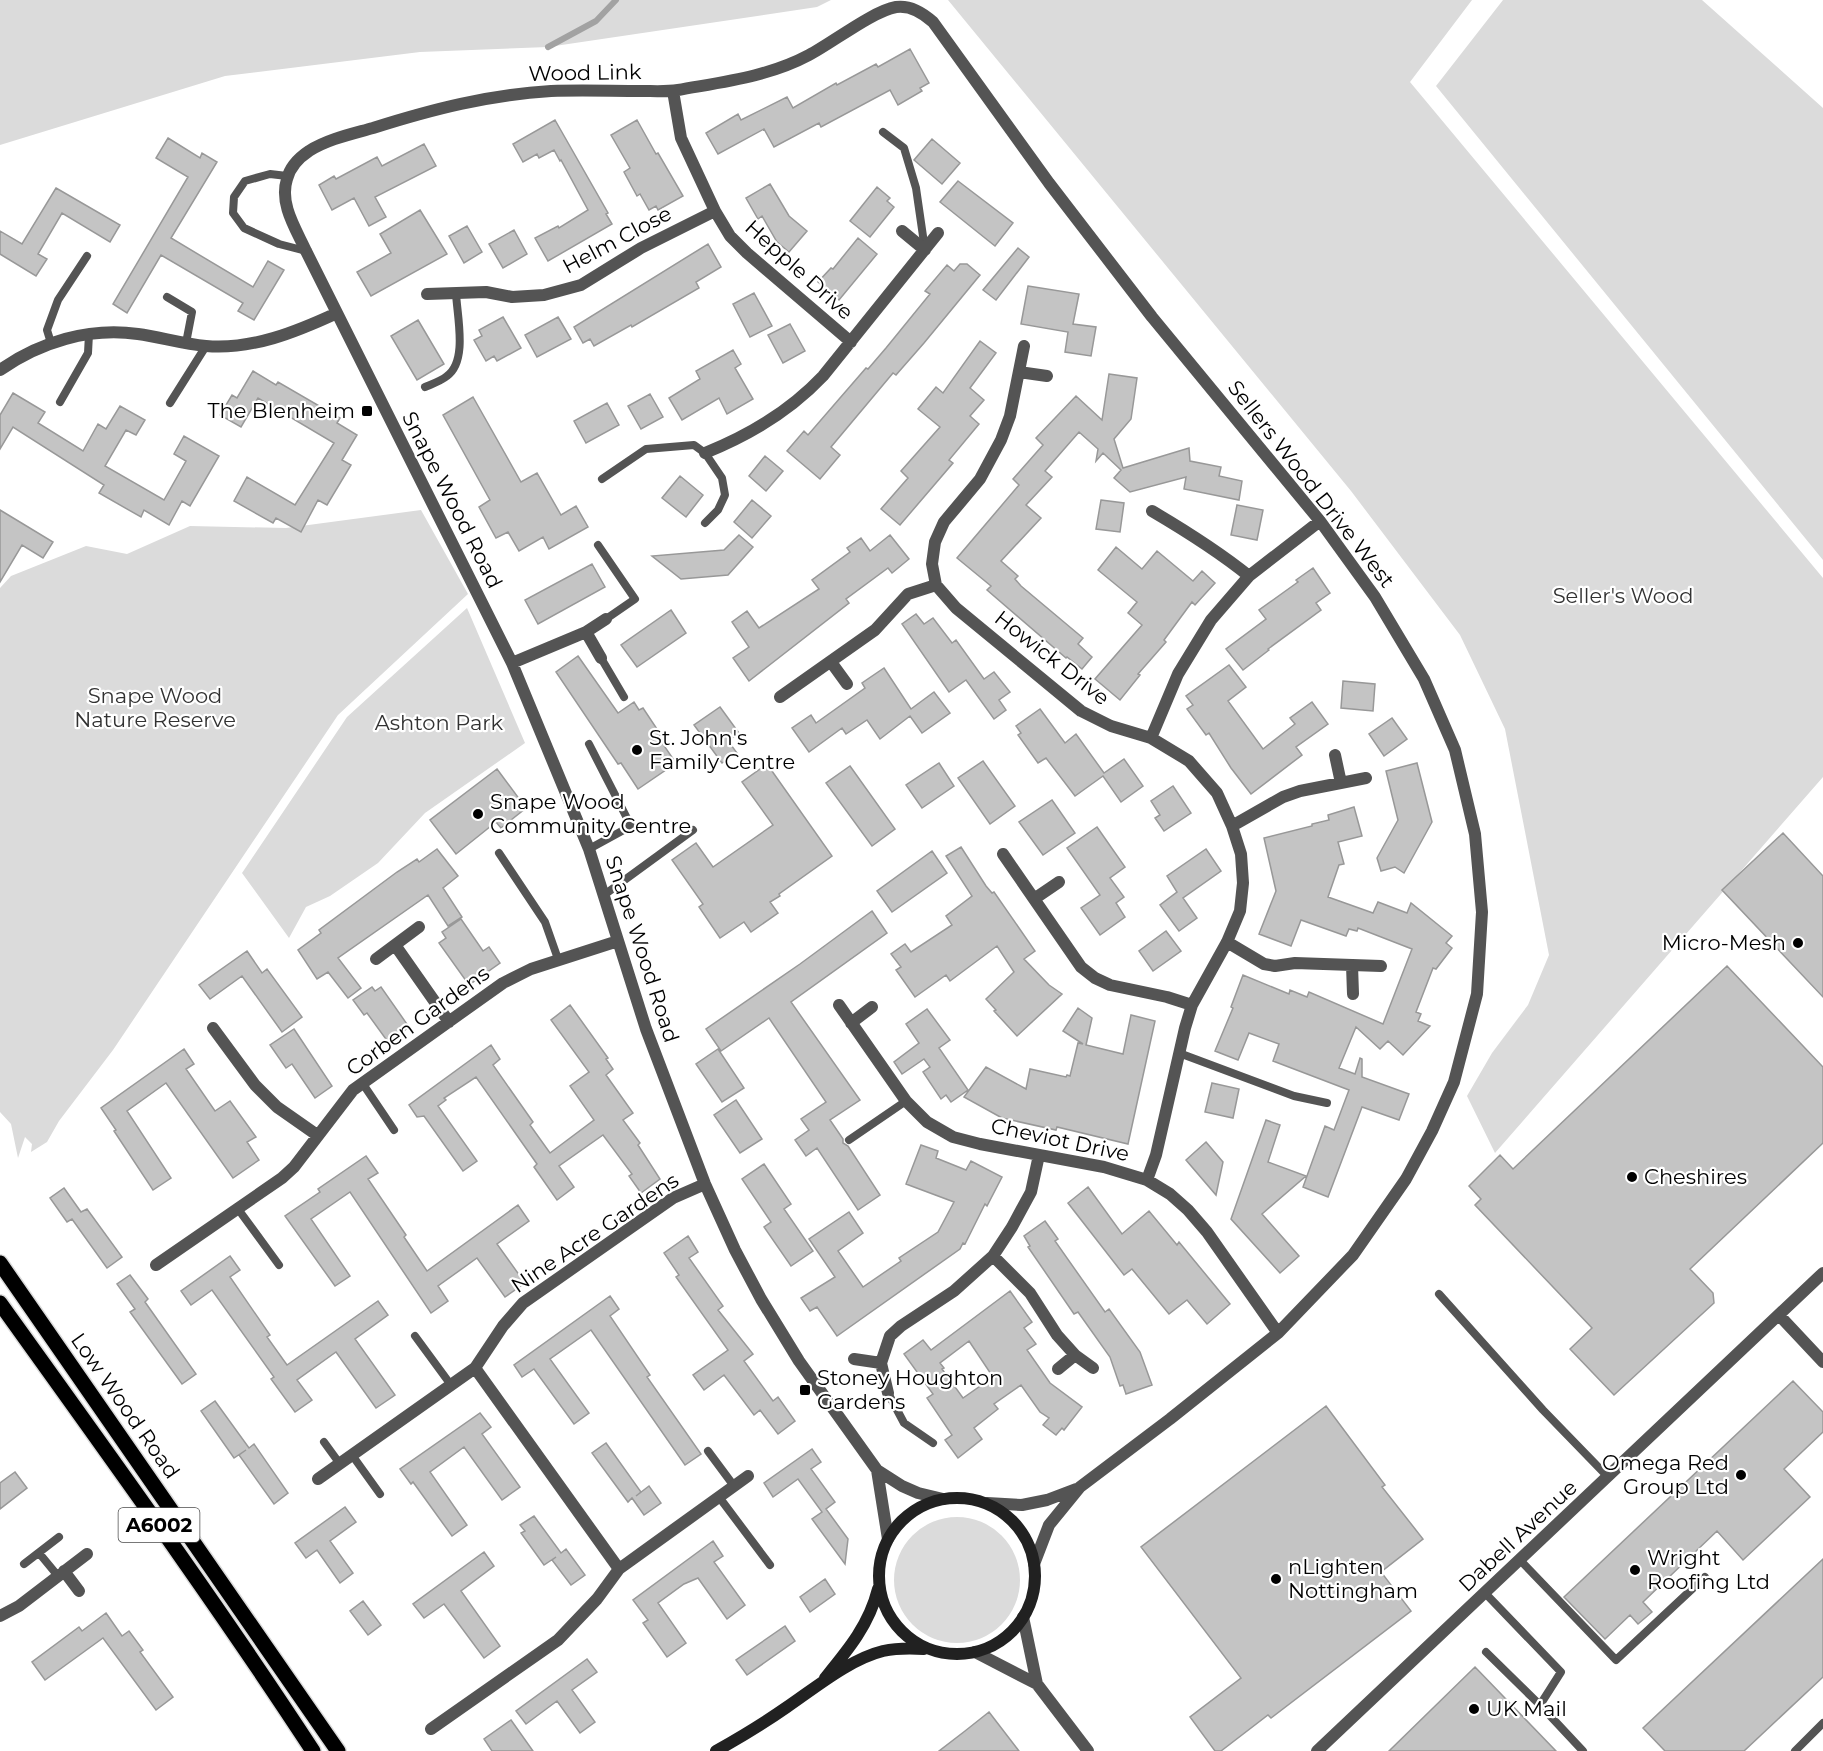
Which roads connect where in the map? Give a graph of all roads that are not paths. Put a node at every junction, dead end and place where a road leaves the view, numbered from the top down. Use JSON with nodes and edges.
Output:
{"nodes":[{"id":1,"x":911,"y":9,"type":"joint"},
{"id":2,"x":673,"y":91,"type":"junction"},
{"id":3,"x":883,"y":132,"type":"dead end"},
{"id":4,"x":287,"y":176,"type":"junction"},
{"id":5,"x":715,"y":211,"type":"junction"},
{"id":6,"x":902,"y":231,"type":"dead end"},
{"id":7,"x":938,"y":233,"type":"dead end"},
{"id":8,"x":925,"y":250,"type":"junction"},
{"id":9,"x":306,"y":251,"type":"junction"},
{"id":10,"x":87,"y":256,"type":"dead end"},
{"id":11,"x":456,"y":293,"type":"junction"},
{"id":12,"x":427,"y":294,"type":"dead end"},
{"id":13,"x":167,"y":297,"type":"dead end"},
{"id":14,"x":337,"y":313,"type":"junction"},
{"id":15,"x":89,"y":334,"type":"junction"},
{"id":16,"x":851,"y":342,"type":"junction"},
{"id":17,"x":51,"y":343,"type":"junction"},
{"id":18,"x":186,"y":343,"type":"junction"},
{"id":19,"x":206,"y":346,"type":"junction"},
{"id":20,"x":1024,"y":346,"type":"dead end"},
{"id":21,"x":0,"y":370,"type":"edge"},
{"id":22,"x":1018,"y":372,"type":"junction"},
{"id":23,"x":1047,"y":376,"type":"dead end"},
{"id":24,"x":425,"y":387,"type":"dead end"},
{"id":25,"x":60,"y":402,"type":"dead end"},
{"id":26,"x":170,"y":403,"type":"dead end"},
{"id":27,"x":705,"y":453,"type":"junction"},
{"id":28,"x":602,"y":479,"type":"dead end"},
{"id":29,"x":1152,"y":511,"type":"dead end"},
{"id":30,"x":1320,"y":521,"type":"junction"},
{"id":31,"x":705,"y":522,"type":"dead end"},
{"id":32,"x":598,"y":545,"type":"dead end"},
{"id":33,"x":1249,"y":576,"type":"junction"},
{"id":34,"x":936,"y":585,"type":"junction"},
{"id":35,"x":606,"y":619,"type":"joint"},
{"id":36,"x":586,"y":632,"type":"junction"},
{"id":37,"x":601,"y":658,"type":"joint"},
{"id":38,"x":831,"y":662,"type":"junction"},
{"id":39,"x":512,"y":663,"type":"junction"},
{"id":40,"x":847,"y":684,"type":"dead end"},
{"id":41,"x":624,"y":697,"type":"dead end"},
{"id":42,"x":780,"y":697,"type":"dead end"},
{"id":43,"x":1151,"y":738,"type":"junction"},
{"id":44,"x":589,"y":744,"type":"dead end"},
{"id":45,"x":1335,"y":754,"type":"dead end"},
{"id":46,"x":1366,"y":778,"type":"dead end"},
{"id":47,"x":1341,"y":783,"type":"junction"},
{"id":48,"x":1233,"y":826,"type":"junction"},
{"id":49,"x":693,"y":830,"type":"dead end"},
{"id":50,"x":590,"y":849,"type":"junction"},
{"id":51,"x":499,"y":853,"type":"dead end"},
{"id":52,"x":1003,"y":854,"type":"dead end"},
{"id":53,"x":1059,"y":882,"type":"dead end"},
{"id":54,"x":604,"y":895,"type":"junction"},
{"id":55,"x":1034,"y":899,"type":"junction"},
{"id":56,"x":419,"y":927,"type":"dead end"},
{"id":57,"x":618,"y":941,"type":"junction"},
{"id":58,"x":1227,"y":942,"type":"junction"},
{"id":59,"x":395,"y":945,"type":"junction"},
{"id":60,"x":558,"y":958,"type":"junction"},
{"id":61,"x":376,"y":959,"type":"dead end"},
{"id":62,"x":1353,"y":965,"type":"junction"},
{"id":63,"x":1381,"y":966,"type":"dead end"},
{"id":64,"x":1353,"y":994,"type":"dead end"},
{"id":65,"x":839,"y":1005,"type":"dead end"},
{"id":66,"x":1192,"y":1005,"type":"junction"},
{"id":67,"x":872,"y":1007,"type":"dead end"},
{"id":68,"x":449,"y":1022,"type":"junction"},
{"id":69,"x":851,"y":1023,"type":"junction"},
{"id":70,"x":213,"y":1028,"type":"dead end"},
{"id":71,"x":1179,"y":1053,"type":"junction"},
{"id":72,"x":363,"y":1084,"type":"junction"},
{"id":73,"x":906,"y":1101,"type":"junction"},
{"id":74,"x":1327,"y":1103,"type":"dead end"},
{"id":75,"x":394,"y":1130,"type":"dead end"},
{"id":76,"x":317,"y":1136,"type":"junction"},
{"id":77,"x":849,"y":1140,"type":"dead end"},
{"id":78,"x":1039,"y":1155,"type":"junction"},
{"id":79,"x":1147,"y":1180,"type":"junction"},
{"id":80,"x":705,"y":1184,"type":"junction"},
{"id":81,"x":237,"y":1209,"type":"junction"},
{"id":82,"x":993,"y":1256,"type":"junction"},
{"id":83,"x":0,"y":1263,"type":"edge"},
{"id":84,"x":156,"y":1265,"type":"dead end"},
{"id":85,"x":279,"y":1265,"type":"dead end"},
{"id":86,"x":1823,"y":1273,"type":"edge"},
{"id":87,"x":1439,"y":1294,"type":"dead end"},
{"id":88,"x":0,"y":1303,"type":"edge"},
{"id":89,"x":1779,"y":1315,"type":"junction"},
{"id":90,"x":1278,"y":1333,"type":"junction"},
{"id":91,"x":416,"y":1336,"type":"dead end"},
{"id":92,"x":1074,"y":1355,"type":"junction"},
{"id":93,"x":854,"y":1359,"type":"dead end"},
{"id":94,"x":1823,"y":1362,"type":"edge"},
{"id":95,"x":881,"y":1363,"type":"junction"},
{"id":96,"x":475,"y":1368,"type":"junction"},
{"id":97,"x":1093,"y":1368,"type":"dead end"},
{"id":98,"x":1058,"y":1369,"type":"dead end"},
{"id":99,"x":451,"y":1385,"type":"junction"},
{"id":100,"x":888,"y":1393,"type":"joint"},
{"id":101,"x":324,"y":1442,"type":"dead end"},
{"id":102,"x":933,"y":1443,"type":"dead end"},
{"id":103,"x":708,"y":1451,"type":"dead end"},
{"id":104,"x":352,"y":1455,"type":"junction"},
{"id":105,"x":339,"y":1464,"type":"junction"},
{"id":106,"x":877,"y":1470,"type":"junction"},
{"id":107,"x":748,"y":1476,"type":"dead end"},
{"id":108,"x":1608,"y":1477,"type":"junction"},
{"id":109,"x":318,"y":1479,"type":"dead end"},
{"id":110,"x":734,"y":1486,"type":"junction"},
{"id":111,"x":1080,"y":1487,"type":"junction"},
{"id":112,"x":380,"y":1494,"type":"dead end"},
{"id":113,"x":719,"y":1497,"type":"junction"},
{"id":114,"x":943,"y":1499,"type":"junction"},
{"id":115,"x":987,"y":1503,"type":"junction"},
{"id":116,"x":59,"y":1538,"type":"dead end"},
{"id":117,"x":888,"y":1539,"type":"junction"},
{"id":118,"x":39,"y":1553,"type":"junction"},
{"id":119,"x":87,"y":1554,"type":"dead end"},
{"id":120,"x":1520,"y":1560,"type":"junction"},
{"id":121,"x":24,"y":1564,"type":"dead end"},
{"id":122,"x":1035,"y":1564,"type":"junction"},
{"id":123,"x":771,"y":1565,"type":"dead end"},
{"id":124,"x":619,"y":1569,"type":"junction"},
{"id":125,"x":61,"y":1574,"type":"junction"},
{"id":126,"x":1705,"y":1577,"type":"dead end"},
{"id":127,"x":879,"y":1584,"type":"junction"},
{"id":128,"x":79,"y":1591,"type":"dead end"},
{"id":129,"x":1485,"y":1593,"type":"junction"},
{"id":130,"x":0,"y":1616,"type":"edge"},
{"id":131,"x":1023,"y":1617,"type":"junction"},
{"id":132,"x":928,"y":1649,"type":"junction"},
{"id":133,"x":975,"y":1652,"type":"junction"},
{"id":134,"x":1486,"y":1652,"type":"dead end"},
{"id":135,"x":820,"y":1684,"type":"junction"},
{"id":136,"x":1037,"y":1684,"type":"junction"},
{"id":137,"x":1540,"y":1705,"type":"junction"},
{"id":138,"x":1823,"y":1723,"type":"edge"},
{"id":139,"x":431,"y":1729,"type":"dead end"},
{"id":140,"x":313,"y":1751,"type":"edge"},
{"id":141,"x":338,"y":1751,"type":"edge"},
{"id":142,"x":716,"y":1751,"type":"edge"},
{"id":143,"x":1088,"y":1751,"type":"edge"},
{"id":144,"x":1317,"y":1751,"type":"edge"},
{"id":145,"x":1583,"y":1751,"type":"edge"},
{"id":146,"x":1795,"y":1751,"type":"edge"}],
"edges":[{"from":1,"to":2,"type":"street","name":"Wood Link"},
{"from":1,"to":30,"type":"street","name":"Sellers Wood Drive West"},
{"from":2,"to":4,"type":"street","name":"Wood Link"},
{"from":2,"to":5,"type":"street","name":"Hepple Drive"},
{"from":3,"to":8,"type":"lane"},
{"from":4,"to":9,"type":"street","name":"Snape Wood Road"},
{"from":4,"to":9,"type":"lane"},
{"from":5,"to":11,"type":"street","name":"Helm Close"},
{"from":5,"to":16,"type":"street","name":"Hepple Drive"},
{"from":6,"to":8,"type":"street"},
{"from":7,"to":8,"type":"street"},
{"from":8,"to":16,"type":"street"},
{"from":9,"to":14,"type":"street","name":"Snape Wood Road"},
{"from":10,"to":17,"type":"lane"},
{"from":11,"to":12,"type":"street","name":"Helm Close"},
{"from":11,"to":24,"type":"lane"},
{"from":13,"to":18,"type":"lane"},
{"from":14,"to":19,"type":"street"},
{"from":14,"to":39,"type":"street","name":"Snape Wood Road"},
{"from":15,"to":17,"type":"street"},
{"from":15,"to":18,"type":"street"},
{"from":15,"to":25,"type":"lane"},
{"from":16,"to":27,"type":"street"},
{"from":17,"to":21,"type":"street"},
{"from":18,"to":19,"type":"street"},
{"from":19,"to":26,"type":"lane"},
{"from":20,"to":22,"type":"street"},
{"from":22,"to":23,"type":"street"},
{"from":22,"to":34,"type":"street"},
{"from":27,"to":28,"type":"lane"},
{"from":27,"to":31,"type":"lane"},
{"from":29,"to":33,"type":"street"},
{"from":30,"to":33,"type":"street"},
{"from":30,"to":90,"type":"street","name":"Sellers Wood Drive West"},
{"from":32,"to":35,"type":"lane"},
{"from":33,"to":43,"type":"street"},
{"from":34,"to":38,"type":"street"},
{"from":34,"to":43,"type":"street","name":"Howick Drive"},
{"from":35,"to":36,"type":"street"},
{"from":36,"to":37,"type":"street"},
{"from":36,"to":39,"type":"street"},
{"from":37,"to":41,"type":"lane"},
{"from":38,"to":40,"type":"street"},
{"from":38,"to":42,"type":"street"},
{"from":39,"to":50,"type":"street","name":"Snape Wood Road"},
{"from":43,"to":48,"type":"street","name":"Howick Drive"},
{"from":44,"to":50,"type":"lane"},
{"from":45,"to":47,"type":"street"},
{"from":46,"to":47,"type":"street"},
{"from":47,"to":48,"type":"street"},
{"from":48,"to":58,"type":"street","name":"Howick Drive"},
{"from":49,"to":54,"type":"lane"},
{"from":50,"to":54,"type":"street","name":"Snape Wood Road"},
{"from":51,"to":60,"type":"lane"},
{"from":52,"to":55,"type":"street"},
{"from":53,"to":55,"type":"street"},
{"from":54,"to":57,"type":"street","name":"Snape Wood Road"},
{"from":55,"to":66,"type":"street"},
{"from":56,"to":59,"type":"street"},
{"from":57,"to":60,"type":"street","name":"Corben Gardens"},
{"from":57,"to":80,"type":"street","name":"Snape Wood Road"},
{"from":58,"to":62,"type":"street"},
{"from":58,"to":66,"type":"street","name":"Howick Drive"},
{"from":59,"to":61,"type":"street"},
{"from":59,"to":68,"type":"street"},
{"from":60,"to":68,"type":"street","name":"Corben Gardens"},
{"from":62,"to":63,"type":"street"},
{"from":62,"to":64,"type":"street"},
{"from":65,"to":69,"type":"street","name":"Cheviot Drive"},
{"from":66,"to":71,"type":"street","name":"Howick Drive"},
{"from":67,"to":69,"type":"street"},
{"from":68,"to":72,"type":"street","name":"Corben Gardens"},
{"from":69,"to":73,"type":"street","name":"Cheviot Drive"},
{"from":70,"to":76,"type":"street"},
{"from":71,"to":74,"type":"lane"},
{"from":71,"to":79,"type":"street","name":"Howick Drive"},
{"from":72,"to":75,"type":"lane"},
{"from":72,"to":76,"type":"street","name":"Corben Gardens"},
{"from":73,"to":77,"type":"lane"},
{"from":73,"to":78,"type":"street","name":"Cheviot Drive"},
{"from":76,"to":81,"type":"street","name":"Corben Gardens"},
{"from":78,"to":79,"type":"street","name":"Cheviot Drive"},
{"from":78,"to":82,"type":"street"},
{"from":79,"to":90,"type":"street","name":"Cheviot Drive"},
{"from":80,"to":96,"type":"street","name":"Nine Acre Gardens"},
{"from":80,"to":106,"type":"street","name":"Snape Wood Road"},
{"from":81,"to":84,"type":"street","name":"Corben Gardens"},
{"from":81,"to":85,"type":"lane"},
{"from":82,"to":92,"type":"street"},
{"from":82,"to":95,"type":"street"},
{"from":83,"to":141,"type":"main road","name":"Low Wood Road","number":"A6002"},
{"from":86,"to":89,"type":"street","name":"Dabell Avenue"},
{"from":87,"to":108,"type":"lane"},
{"from":88,"to":140,"type":"main road","name":"Low Wood Road","number":"A6002"},
{"from":89,"to":94,"type":"street"},
{"from":89,"to":108,"type":"street","name":"Dabell Avenue"},
{"from":90,"to":111,"type":"street","name":"Sellers Wood Drive West"},
{"from":91,"to":99,"type":"lane"},
{"from":92,"to":97,"type":"street"},
{"from":92,"to":98,"type":"street"},
{"from":93,"to":95,"type":"street"},
{"from":95,"to":100,"type":"street"},
{"from":96,"to":99,"type":"street","name":"Nine Acre Gardens"},
{"from":96,"to":124,"type":"street"},
{"from":99,"to":104,"type":"street","name":"Nine Acre Gardens"},
{"from":100,"to":102,"type":"lane"},
{"from":101,"to":105,"type":"lane"},
{"from":103,"to":110,"type":"lane"},
{"from":104,"to":105,"type":"street","name":"Nine Acre Gardens"},
{"from":104,"to":112,"type":"lane"},
{"from":105,"to":109,"type":"street","name":"Nine Acre Gardens"},
{"from":106,"to":114,"type":"street","name":"Snape Wood Road"},
{"from":106,"to":117,"type":"street","name":"Snape Wood Road"},
{"from":107,"to":110,"type":"street"},
{"from":108,"to":120,"type":"street","name":"Dabell Avenue"},
{"from":110,"to":113,"type":"street"},
{"from":111,"to":115,"type":"street","name":"Sellers Wood Drive West"},
{"from":111,"to":122,"type":"street","name":"Sellers Wood Drive West"},
{"from":113,"to":123,"type":"lane"},
{"from":113,"to":124,"type":"street"},
{"from":114,"to":115,"type":"street"},
{"from":114,"to":117,"type":"street"},
{"from":115,"to":122,"type":"street"},
{"from":116,"to":118,"type":"lane"},
{"from":117,"to":127,"type":"street"},
{"from":118,"to":121,"type":"lane"},
{"from":118,"to":125,"type":"lane"},
{"from":119,"to":125,"type":"street"},
{"from":120,"to":126,"type":"lane"},
{"from":120,"to":129,"type":"street","name":"Dabell Avenue"},
{"from":122,"to":131,"type":"street"},
{"from":124,"to":139,"type":"street"},
{"from":125,"to":128,"type":"street"},
{"from":125,"to":130,"type":"street"},
{"from":127,"to":132,"type":"street"},
{"from":127,"to":135,"type":"street"},
{"from":129,"to":137,"type":"lane"},
{"from":129,"to":144,"type":"street","name":"Dabell Avenue"},
{"from":131,"to":133,"type":"street"},
{"from":131,"to":136,"type":"street"},
{"from":132,"to":133,"type":"street"},
{"from":132,"to":135,"type":"street"},
{"from":133,"to":136,"type":"street"},
{"from":134,"to":137,"type":"lane"},
{"from":135,"to":142,"type":"street"},
{"from":136,"to":143,"type":"street"},
{"from":137,"to":145,"type":"lane"},
{"from":138,"to":146,"type":"lane"}]}
